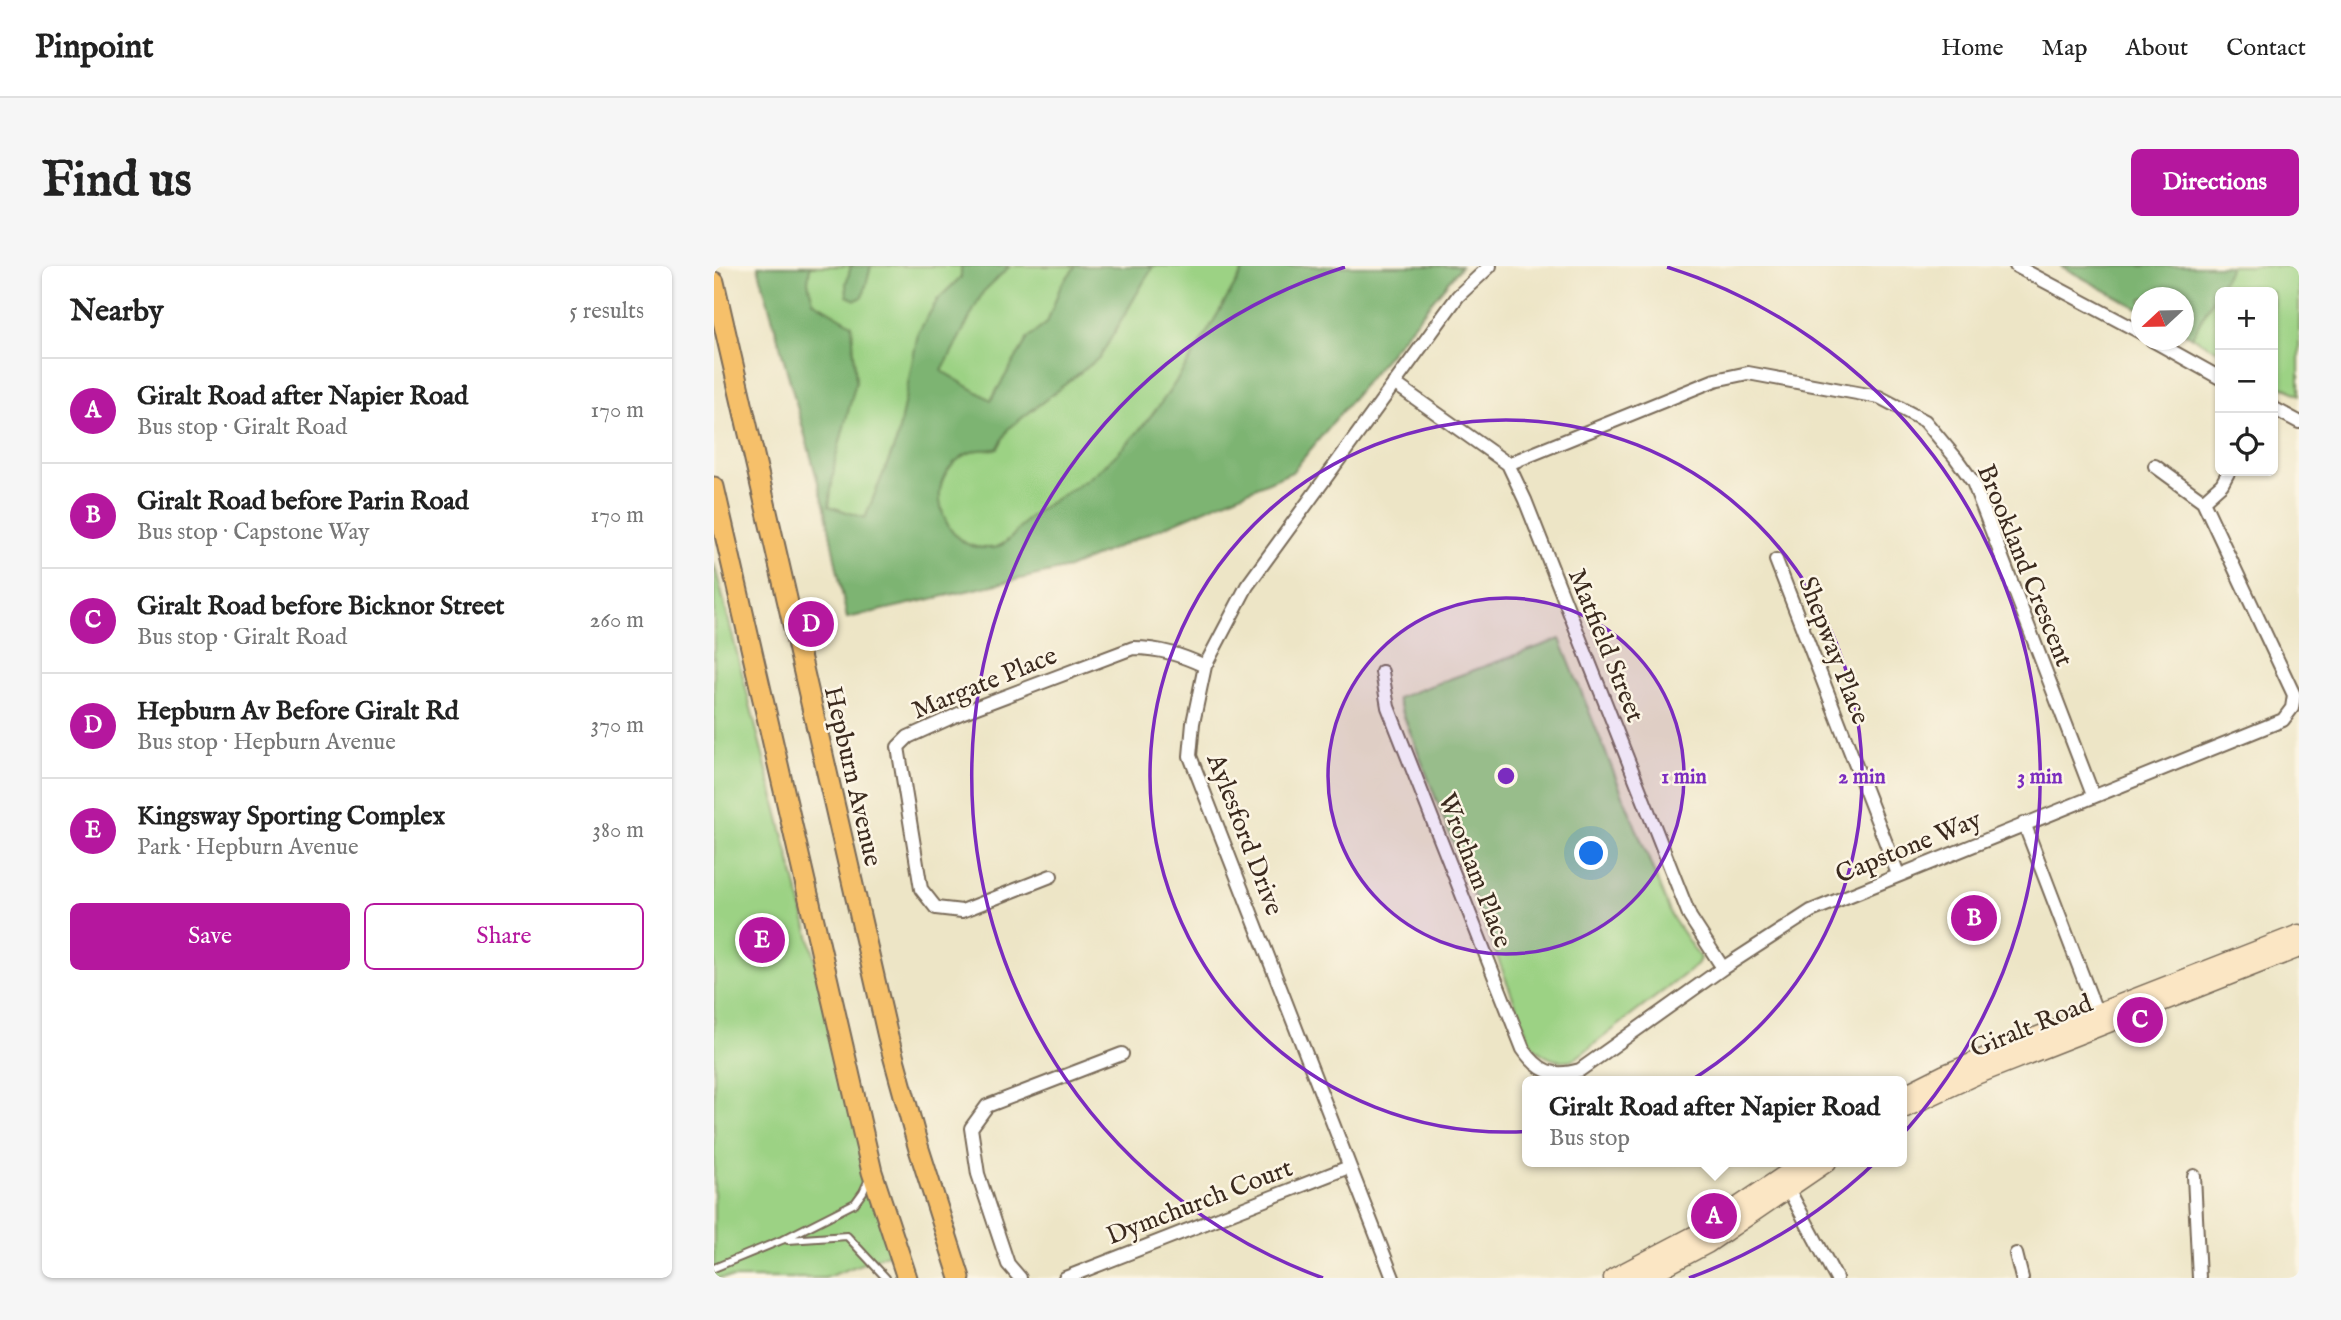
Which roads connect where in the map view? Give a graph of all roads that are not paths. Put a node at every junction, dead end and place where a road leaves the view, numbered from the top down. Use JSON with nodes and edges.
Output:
{"nodes":[{"id":1,"x":1490,"y":266,"type":"edge"},
{"id":2,"x":2016,"y":266,"type":"edge"},
{"id":3,"x":714,"y":282,"type":"edge"},
{"id":4,"x":2131,"y":328,"type":"edge"},
{"id":5,"x":2170,"y":350,"type":"edge"},
{"id":6,"x":2215,"y":375,"type":"edge"},
{"id":7,"x":1394,"y":383,"type":"junction"},
{"id":8,"x":2278,"y":411,"type":"edge"},
{"id":9,"x":2299,"y":422,"type":"edge"},
{"id":10,"x":1508,"y":464,"type":"junction"},
{"id":11,"x":2155,"y":466,"type":"dead end"},
{"id":12,"x":2226,"y":476,"type":"edge"},
{"id":13,"x":714,"y":488,"type":"edge"},
{"id":14,"x":2203,"y":501,"type":"junction"},
{"id":15,"x":1776,"y":560,"type":"dead end"},
{"id":16,"x":1205,"y":666,"type":"junction"},
{"id":17,"x":1382,"y":672,"type":"dead end"},
{"id":18,"x":2093,"y":796,"type":"junction"},
{"id":19,"x":2024,"y":823,"type":"junction"},
{"id":20,"x":1898,"y":874,"type":"junction"},
{"id":21,"x":1051,"y":876,"type":"dead end"},
{"id":22,"x":2299,"y":934,"type":"edge"},
{"id":23,"x":2299,"y":948,"type":"edge"},
{"id":24,"x":1723,"y":968,"type":"junction"},
{"id":25,"x":2099,"y":1019,"type":"junction"},
{"id":26,"x":1122,"y":1054,"type":"dead end"},
{"id":27,"x":1548,"y":1072,"type":"joint"},
{"id":28,"x":1907,"y":1093,"type":"edge"},
{"id":29,"x":1907,"y":1107,"type":"edge"},
{"id":30,"x":1349,"y":1167,"type":"junction"},
{"id":31,"x":1799,"y":1167,"type":"edge"},
{"id":32,"x":1817,"y":1167,"type":"edge"},
{"id":33,"x":872,"y":1172,"type":"junction"},
{"id":34,"x":2194,"y":1176,"type":"dead end"},
{"id":35,"x":1785,"y":1183,"type":"junction"},
{"id":36,"x":782,"y":1240,"type":"junction"},
{"id":37,"x":2016,"y":1254,"type":"dead end"},
{"id":38,"x":714,"y":1268,"type":"edge"},
{"id":39,"x":887,"y":1278,"type":"edge"},
{"id":40,"x":907,"y":1278,"type":"edge"},
{"id":41,"x":960,"y":1278,"type":"edge"},
{"id":42,"x":1020,"y":1278,"type":"edge"},
{"id":43,"x":1065,"y":1278,"type":"edge"},
{"id":44,"x":1393,"y":1278,"type":"edge"},
{"id":45,"x":1614,"y":1278,"type":"edge"},
{"id":46,"x":1643,"y":1278,"type":"edge"},
{"id":47,"x":1836,"y":1278,"type":"edge"},
{"id":48,"x":2022,"y":1278,"type":"edge"},
{"id":49,"x":2199,"y":1278,"type":"edge"}],
"edges":[{"from":1,"to":7,"type":"street","name":"Aylesford Drive"},
{"from":2,"to":4,"type":"street"},
{"from":3,"to":41,"type":"main road","name":"Hepburn Avenue"},
{"from":5,"to":6,"type":"street"},
{"from":7,"to":10,"type":"street"},
{"from":7,"to":16,"type":"street","name":"Aylesford Drive"},
{"from":8,"to":9,"type":"street"},
{"from":10,"to":18,"type":"street","name":"Brookland Crescent"},
{"from":10,"to":24,"type":"street","name":"Matfield Street"},
{"from":11,"to":14,"type":"street","name":"Capstone Way"},
{"from":12,"to":14,"type":"street"},
{"from":13,"to":33,"type":"main road"},
{"from":14,"to":18,"type":"street","name":"Capstone Way"},
{"from":15,"to":20,"type":"street","name":"Shepway Place"},
{"from":16,"to":21,"type":"street","name":"Margate Place"},
{"from":16,"to":30,"type":"street","name":"Aylesford Drive"},
{"from":17,"to":27,"type":"street","name":"Wrotham Place"},
{"from":18,"to":19,"type":"street","name":"Capstone Way"},
{"from":19,"to":20,"type":"street","name":"Capstone Way"},
{"from":19,"to":25,"type":"street"},
{"from":20,"to":24,"type":"street","name":"Capstone Way"},
{"from":22,"to":25,"type":"street","name":"Giralt Road"},
{"from":23,"to":25,"type":"street","name":"Giralt Road"},
{"from":24,"to":27,"type":"street","name":"Capstone Way"},
{"from":25,"to":28,"type":"street","name":"Giralt Road"},
{"from":25,"to":29,"type":"street","name":"Giralt Road"},
{"from":26,"to":42,"type":"street"},
{"from":30,"to":43,"type":"street","name":"Dymchurch Court"},
{"from":30,"to":44,"type":"street","name":"Aylesford Drive"},
{"from":31,"to":35,"type":"street"},
{"from":32,"to":35,"type":"street"},
{"from":33,"to":36,"type":"lane"},
{"from":33,"to":40,"type":"main road"},
{"from":34,"to":49,"type":"street"},
{"from":35,"to":45,"type":"street"},
{"from":35,"to":46,"type":"street"},
{"from":35,"to":47,"type":"street"},
{"from":36,"to":38,"type":"lane"},
{"from":36,"to":39,"type":"lane"},
{"from":37,"to":48,"type":"street"}]}
